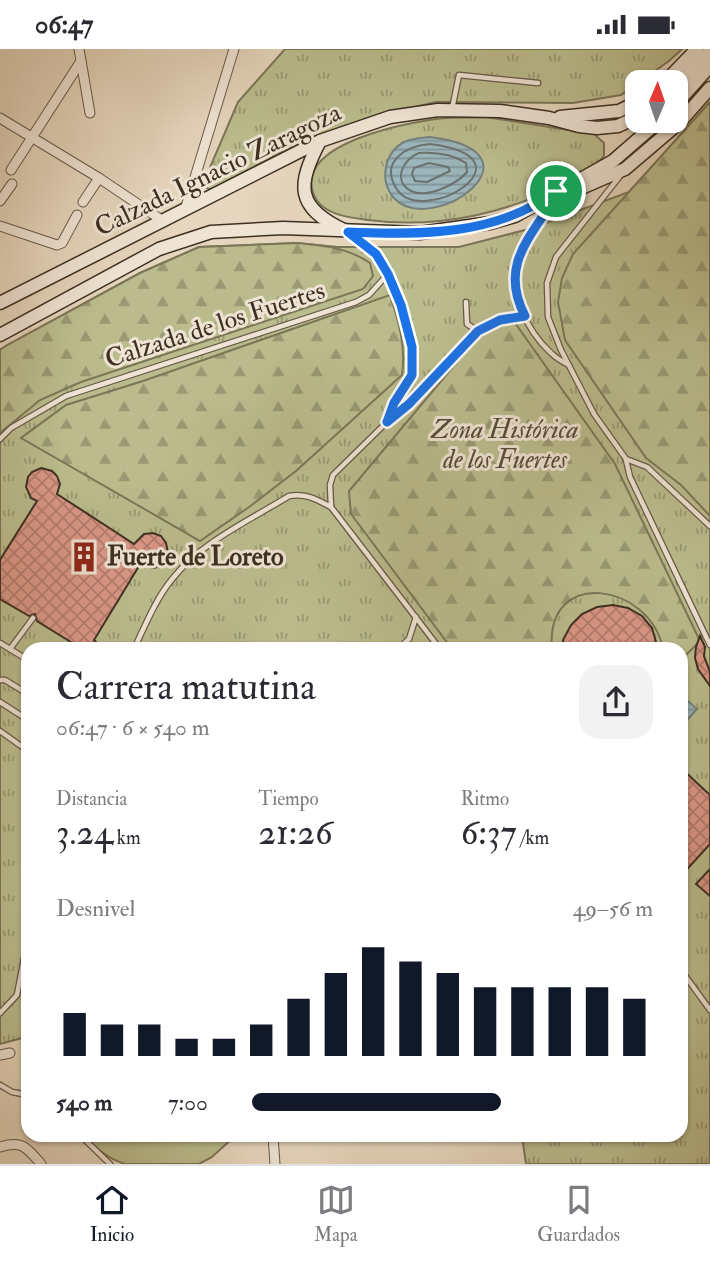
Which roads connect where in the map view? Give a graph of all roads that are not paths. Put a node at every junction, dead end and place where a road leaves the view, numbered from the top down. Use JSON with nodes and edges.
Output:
{"nodes":[{"id":1,"x":79,"y":49,"type":"edge"},
{"id":2,"x":234,"y":49,"type":"edge"},
{"id":3,"x":697,"y":49,"type":"edge"},
{"id":4,"x":710,"y":51,"type":"edge"},
{"id":5,"x":81,"y":61,"type":"junction"},
{"id":6,"x":710,"y":66,"type":"edge"},
{"id":7,"x":677,"y":70,"type":"edge"},
{"id":8,"x":688,"y":75,"type":"edge"},
{"id":9,"x":538,"y":83,"type":"dead end"},
{"id":10,"x":710,"y":87,"type":"edge"},
{"id":11,"x":688,"y":91,"type":"edge"},
{"id":12,"x":625,"y":108,"type":"edge"},
{"id":13,"x":452,"y":110,"type":"junction"},
{"id":14,"x":90,"y":113,"type":"dead end"},
{"id":15,"x":0,"y":118,"type":"edge"},
{"id":16,"x":549,"y":118,"type":"junction"},
{"id":17,"x":625,"y":123,"type":"edge"},
{"id":18,"x":645,"y":133,"type":"edge"},
{"id":19,"x":32,"y":137,"type":"junction"},
{"id":20,"x":320,"y":141,"type":"junction"},
{"id":21,"x":625,"y":169,"type":"junction"},
{"id":22,"x":11,"y":170,"type":"dead end"},
{"id":23,"x":99,"y":178,"type":"junction"},
{"id":24,"x":12,"y":184,"type":"dead end"},
{"id":25,"x":550,"y":198,"type":"junction"},
{"id":26,"x":0,"y":201,"type":"edge"},
{"id":27,"x":83,"y":202,"type":"dead end"},
{"id":28,"x":185,"y":210,"type":"junction"},
{"id":29,"x":77,"y":215,"type":"dead end"},
{"id":30,"x":163,"y":221,"type":"junction"},
{"id":31,"x":0,"y":226,"type":"edge"},
{"id":32,"x":348,"y":232,"type":"junction"},
{"id":33,"x":388,"y":274,"type":"junction"},
{"id":34,"x":466,"y":302,"type":"dead end"},
{"id":35,"x":0,"y":303,"type":"edge"},
{"id":36,"x":525,"y":316,"type":"junction"},
{"id":37,"x":478,"y":331,"type":"junction"},
{"id":38,"x":0,"y":335,"type":"edge"},
{"id":39,"x":569,"y":366,"type":"junction"},
{"id":40,"x":387,"y":422,"type":"junction"},
{"id":41,"x":0,"y":439,"type":"edge"},
{"id":42,"x":626,"y":459,"type":"junction"},
{"id":43,"x":331,"y":507,"type":"junction"},
{"id":44,"x":710,"y":526,"type":"edge"},
{"id":45,"x":416,"y":616,"type":"junction"},
{"id":46,"x":33,"y":618,"type":"dead end"},
{"id":47,"x":138,"y":642,"type":"edge"},
{"id":48,"x":406,"y":642,"type":"edge"},
{"id":49,"x":435,"y":642,"type":"edge"},
{"id":50,"x":0,"y":643,"type":"edge"},
{"id":51,"x":710,"y":645,"type":"edge"},
{"id":52,"x":10,"y":649,"type":"junction"},
{"id":53,"x":21,"y":656,"type":"edge"},
{"id":54,"x":0,"y":680,"type":"edge"},
{"id":55,"x":21,"y":690,"type":"edge"},
{"id":56,"x":0,"y":702,"type":"edge"},
{"id":57,"x":21,"y":716,"type":"edge"},
{"id":58,"x":0,"y":731,"type":"edge"},
{"id":59,"x":21,"y":746,"type":"edge"},
{"id":60,"x":21,"y":974,"type":"edge"},
{"id":61,"x":688,"y":980,"type":"edge"},
{"id":62,"x":710,"y":1010,"type":"edge"},
{"id":63,"x":0,"y":1013,"type":"edge"},
{"id":64,"x":0,"y":1085,"type":"edge"},
{"id":65,"x":21,"y":1094,"type":"edge"},
{"id":66,"x":87,"y":1142,"type":"edge"},
{"id":67,"x":273,"y":1142,"type":"edge"},
{"id":68,"x":0,"y":1147,"type":"edge"},
{"id":69,"x":41,"y":1164,"type":"edge"},
{"id":70,"x":110,"y":1164,"type":"edge"},
{"id":71,"x":275,"y":1164,"type":"edge"}],
"edges":[{"from":1,"to":5,"type":"street"},
{"from":2,"to":28,"type":"street"},
{"from":3,"to":7,"type":"main road"},
{"from":4,"to":8,"type":"main road"},
{"from":5,"to":14,"type":"street"},
{"from":5,"to":19,"type":"street"},
{"from":6,"to":11,"type":"main road"},
{"from":9,"to":13,"type":"lane"},
{"from":10,"to":21,"type":"main road","name":"Calzada Ignacio Zaragoza"},
{"from":12,"to":16,"type":"main road","name":"Calzada Ignacio Zaragoza"},
{"from":13,"to":16,"type":"main road","name":"Calzada Ignacio Zaragoza"},
{"from":13,"to":20,"type":"main road","name":"Calzada Ignacio Zaragoza"},
{"from":15,"to":19,"type":"street"},
{"from":16,"to":17,"type":"main road","name":"Calzada Ignacio Zaragoza"},
{"from":18,"to":25,"type":"main road","name":"Calzada Ignacio Zaragoza"},
{"from":19,"to":22,"type":"street"},
{"from":19,"to":23,"type":"street"},
{"from":20,"to":28,"type":"main road","name":"Calzada Ignacio Zaragoza"},
{"from":20,"to":32,"type":"main road"},
{"from":21,"to":25,"type":"main road","name":"Calzada Ignacio Zaragoza"},
{"from":21,"to":39,"type":"lane"},
{"from":23,"to":27,"type":"street"},
{"from":23,"to":30,"type":"street"},
{"from":24,"to":26,"type":"street"},
{"from":25,"to":32,"type":"main road","name":"Calzada Ignacio Zaragoza"},
{"from":25,"to":36,"type":"lane"},
{"from":28,"to":30,"type":"main road","name":"Calzada Ignacio Zaragoza"},
{"from":29,"to":31,"type":"street"},
{"from":30,"to":35,"type":"main road","name":"Calzada Ignacio Zaragoza"},
{"from":32,"to":33,"type":"lane"},
{"from":32,"to":38,"type":"main road","name":"Calzada Ignacio Zaragoza"},
{"from":33,"to":40,"type":"lane"},
{"from":33,"to":41,"type":"lane","name":"Calzada de los Fuertes"},
{"from":34,"to":37,"type":"lane"},
{"from":36,"to":37,"type":"lane"},
{"from":36,"to":39,"type":"lane"},
{"from":37,"to":40,"type":"lane"},
{"from":39,"to":42,"type":"lane"},
{"from":40,"to":43,"type":"lane"},
{"from":42,"to":44,"type":"lane"},
{"from":42,"to":51,"type":"lane"},
{"from":43,"to":45,"type":"lane"},
{"from":43,"to":47,"type":"lane"},
{"from":45,"to":48,"type":"lane"},
{"from":45,"to":49,"type":"lane"},
{"from":46,"to":52,"type":"lane"},
{"from":50,"to":52,"type":"lane"},
{"from":52,"to":53,"type":"lane"},
{"from":54,"to":55,"type":"lane"},
{"from":56,"to":57,"type":"lane"},
{"from":58,"to":59,"type":"lane"},
{"from":60,"to":63,"type":"lane"},
{"from":61,"to":62,"type":"lane"},
{"from":64,"to":65,"type":"lane"},
{"from":66,"to":70,"type":"lane"},
{"from":67,"to":71,"type":"street"},
{"from":68,"to":69,"type":"street"}]}
